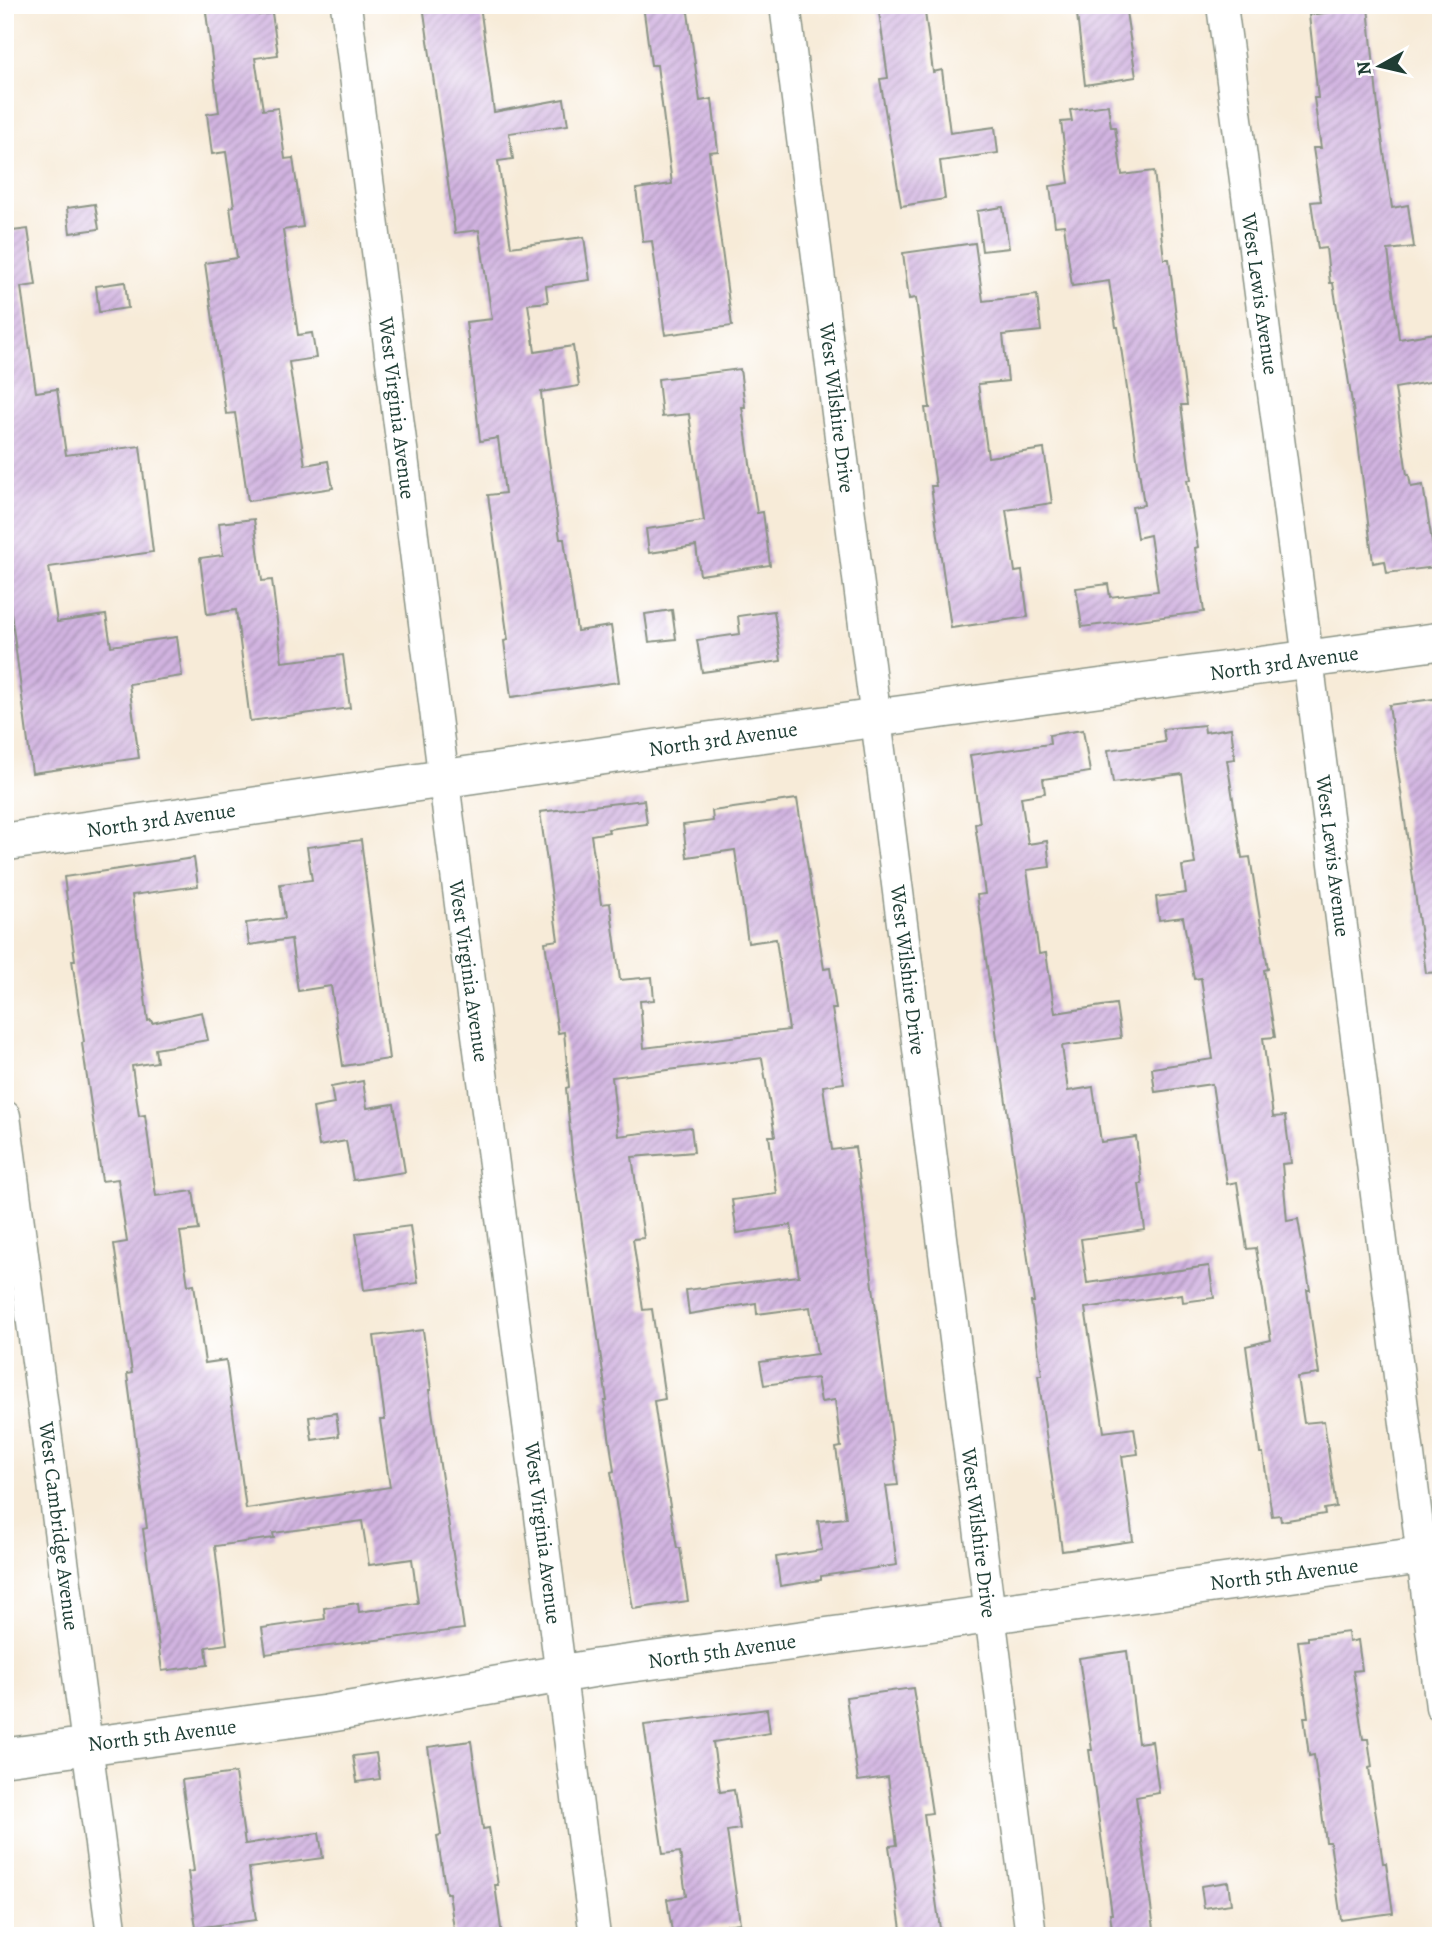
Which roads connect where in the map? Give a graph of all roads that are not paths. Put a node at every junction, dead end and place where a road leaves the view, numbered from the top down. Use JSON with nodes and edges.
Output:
{"nodes":[{"id":1,"x":346,"y":5,"type":"edge"},
{"id":2,"x":785,"y":5,"type":"edge"},
{"id":3,"x":1222,"y":5,"type":"edge"},
{"id":4,"x":1441,"y":641,"type":"edge"},
{"id":5,"x":1308,"y":659,"type":"junction"},
{"id":6,"x":877,"y":718,"type":"junction"},
{"id":7,"x":443,"y":779,"type":"junction"},
{"id":8,"x":5,"y":842,"type":"edge"},
{"id":9,"x":5,"y":1116,"type":"edge"},
{"id":10,"x":1431,"y":1554,"type":"edge"},
{"id":11,"x":989,"y":1614,"type":"junction"},
{"id":12,"x":561,"y":1674,"type":"junction"},
{"id":13,"x":1441,"y":1707,"type":"edge"},
{"id":14,"x":87,"y":1745,"type":"junction"},
{"id":15,"x":5,"y":1757,"type":"edge"},
{"id":16,"x":112,"y":1936,"type":"edge"},
{"id":17,"x":595,"y":1936,"type":"edge"},
{"id":18,"x":1031,"y":1936,"type":"edge"}],
"edges":[{"from":1,"to":7,"type":"street","name":"West Virginia Avenue"},
{"from":2,"to":6,"type":"street","name":"West Wilshire Drive"},
{"from":3,"to":5,"type":"street","name":"West Lewis Avenue"},
{"from":4,"to":5,"type":"street","name":"North 3rd Avenue"},
{"from":5,"to":6,"type":"street","name":"North 3rd Avenue"},
{"from":5,"to":10,"type":"street","name":"West Lewis Avenue"},
{"from":6,"to":7,"type":"street","name":"North 3rd Avenue"},
{"from":6,"to":11,"type":"street","name":"West Wilshire Drive"},
{"from":7,"to":8,"type":"street","name":"North 3rd Avenue"},
{"from":7,"to":12,"type":"street","name":"West Virginia Avenue"},
{"from":9,"to":14,"type":"street","name":"West Cambridge Avenue"},
{"from":10,"to":11,"type":"street","name":"North 5th Avenue"},
{"from":10,"to":13,"type":"street","name":"West Lewis Avenue"},
{"from":11,"to":12,"type":"street","name":"North 5th Avenue"},
{"from":11,"to":18,"type":"street","name":"West Wilshire Drive"},
{"from":12,"to":14,"type":"street","name":"North 5th Avenue"},
{"from":12,"to":17,"type":"street","name":"West Virginia Avenue"},
{"from":14,"to":15,"type":"street","name":"North 5th Avenue"},
{"from":14,"to":16,"type":"street","name":"West Cambridge Avenue"}]}
